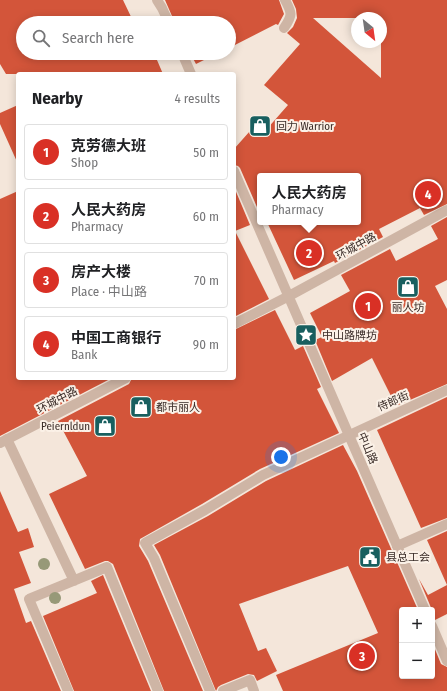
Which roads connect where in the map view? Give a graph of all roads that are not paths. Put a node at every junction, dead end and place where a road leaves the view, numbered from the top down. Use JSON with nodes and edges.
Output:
{"nodes":[{"id":1,"x":156,"y":0,"type":"edge"},
{"id":2,"x":285,"y":0,"type":"edge"},
{"id":3,"x":166,"y":16,"type":"edge"},
{"id":4,"x":284,"y":28,"type":"dead end"},
{"id":5,"x":185,"y":60,"type":"edge"},
{"id":6,"x":190,"y":72,"type":"edge"},
{"id":7,"x":236,"y":176,"type":"edge"},
{"id":8,"x":447,"y":210,"type":"edge"},
{"id":9,"x":257,"y":223,"type":"edge"},
{"id":10,"x":258,"y":225,"type":"edge"},
{"id":11,"x":289,"y":296,"type":"junction"},
{"id":12,"x":236,"y":323,"type":"edge"},
{"id":13,"x":122,"y":380,"type":"edge"},
{"id":14,"x":447,"y":390,"type":"edge"},
{"id":15,"x":349,"y":434,"type":"junction"},
{"id":16,"x":3,"y":441,"type":"edge"},
{"id":17,"x":447,"y":524,"type":"edge"},
{"id":18,"x":397,"y":546,"type":"junction"},
{"id":19,"x":74,"y":581,"type":"junction"},
{"id":20,"x":424,"y":607,"type":"edge"},
{"id":21,"x":435,"y":633,"type":"edge"},
{"id":22,"x":447,"y":661,"type":"edge"},
{"id":23,"x":68,"y":691,"type":"edge"},
{"id":24,"x":158,"y":691,"type":"edge"},
{"id":25,"x":210,"y":691,"type":"edge"},
{"id":26,"x":223,"y":691,"type":"edge"},
{"id":27,"x":254,"y":691,"type":"edge"}],
"edges":[{"from":1,"to":3,"type":"street"},
{"from":2,"to":4,"type":"street"},
{"from":5,"to":6,"type":"street"},
{"from":7,"to":9,"type":"street","name":"中山路"},
{"from":8,"to":11,"type":"street","name":"环城中路"},
{"from":10,"to":11,"type":"street","name":"中山路"},
{"from":11,"to":12,"type":"street","name":"环城中路"},
{"from":11,"to":15,"type":"street","name":"中山路"},
{"from":13,"to":16,"type":"street","name":"环城中路"},
{"from":14,"to":15,"type":"street","name":"侍郎街"},
{"from":15,"to":18,"type":"street","name":"中山路"},
{"from":15,"to":25,"type":"street","name":"侍郎街"},
{"from":16,"to":19,"type":"street"},
{"from":17,"to":18,"type":"street"},
{"from":18,"to":20,"type":"street","name":"中山路"},
{"from":19,"to":23,"type":"street"},
{"from":19,"to":24,"type":"street"},
{"from":21,"to":22,"type":"street"},
{"from":26,"to":27,"type":"street"}]}
